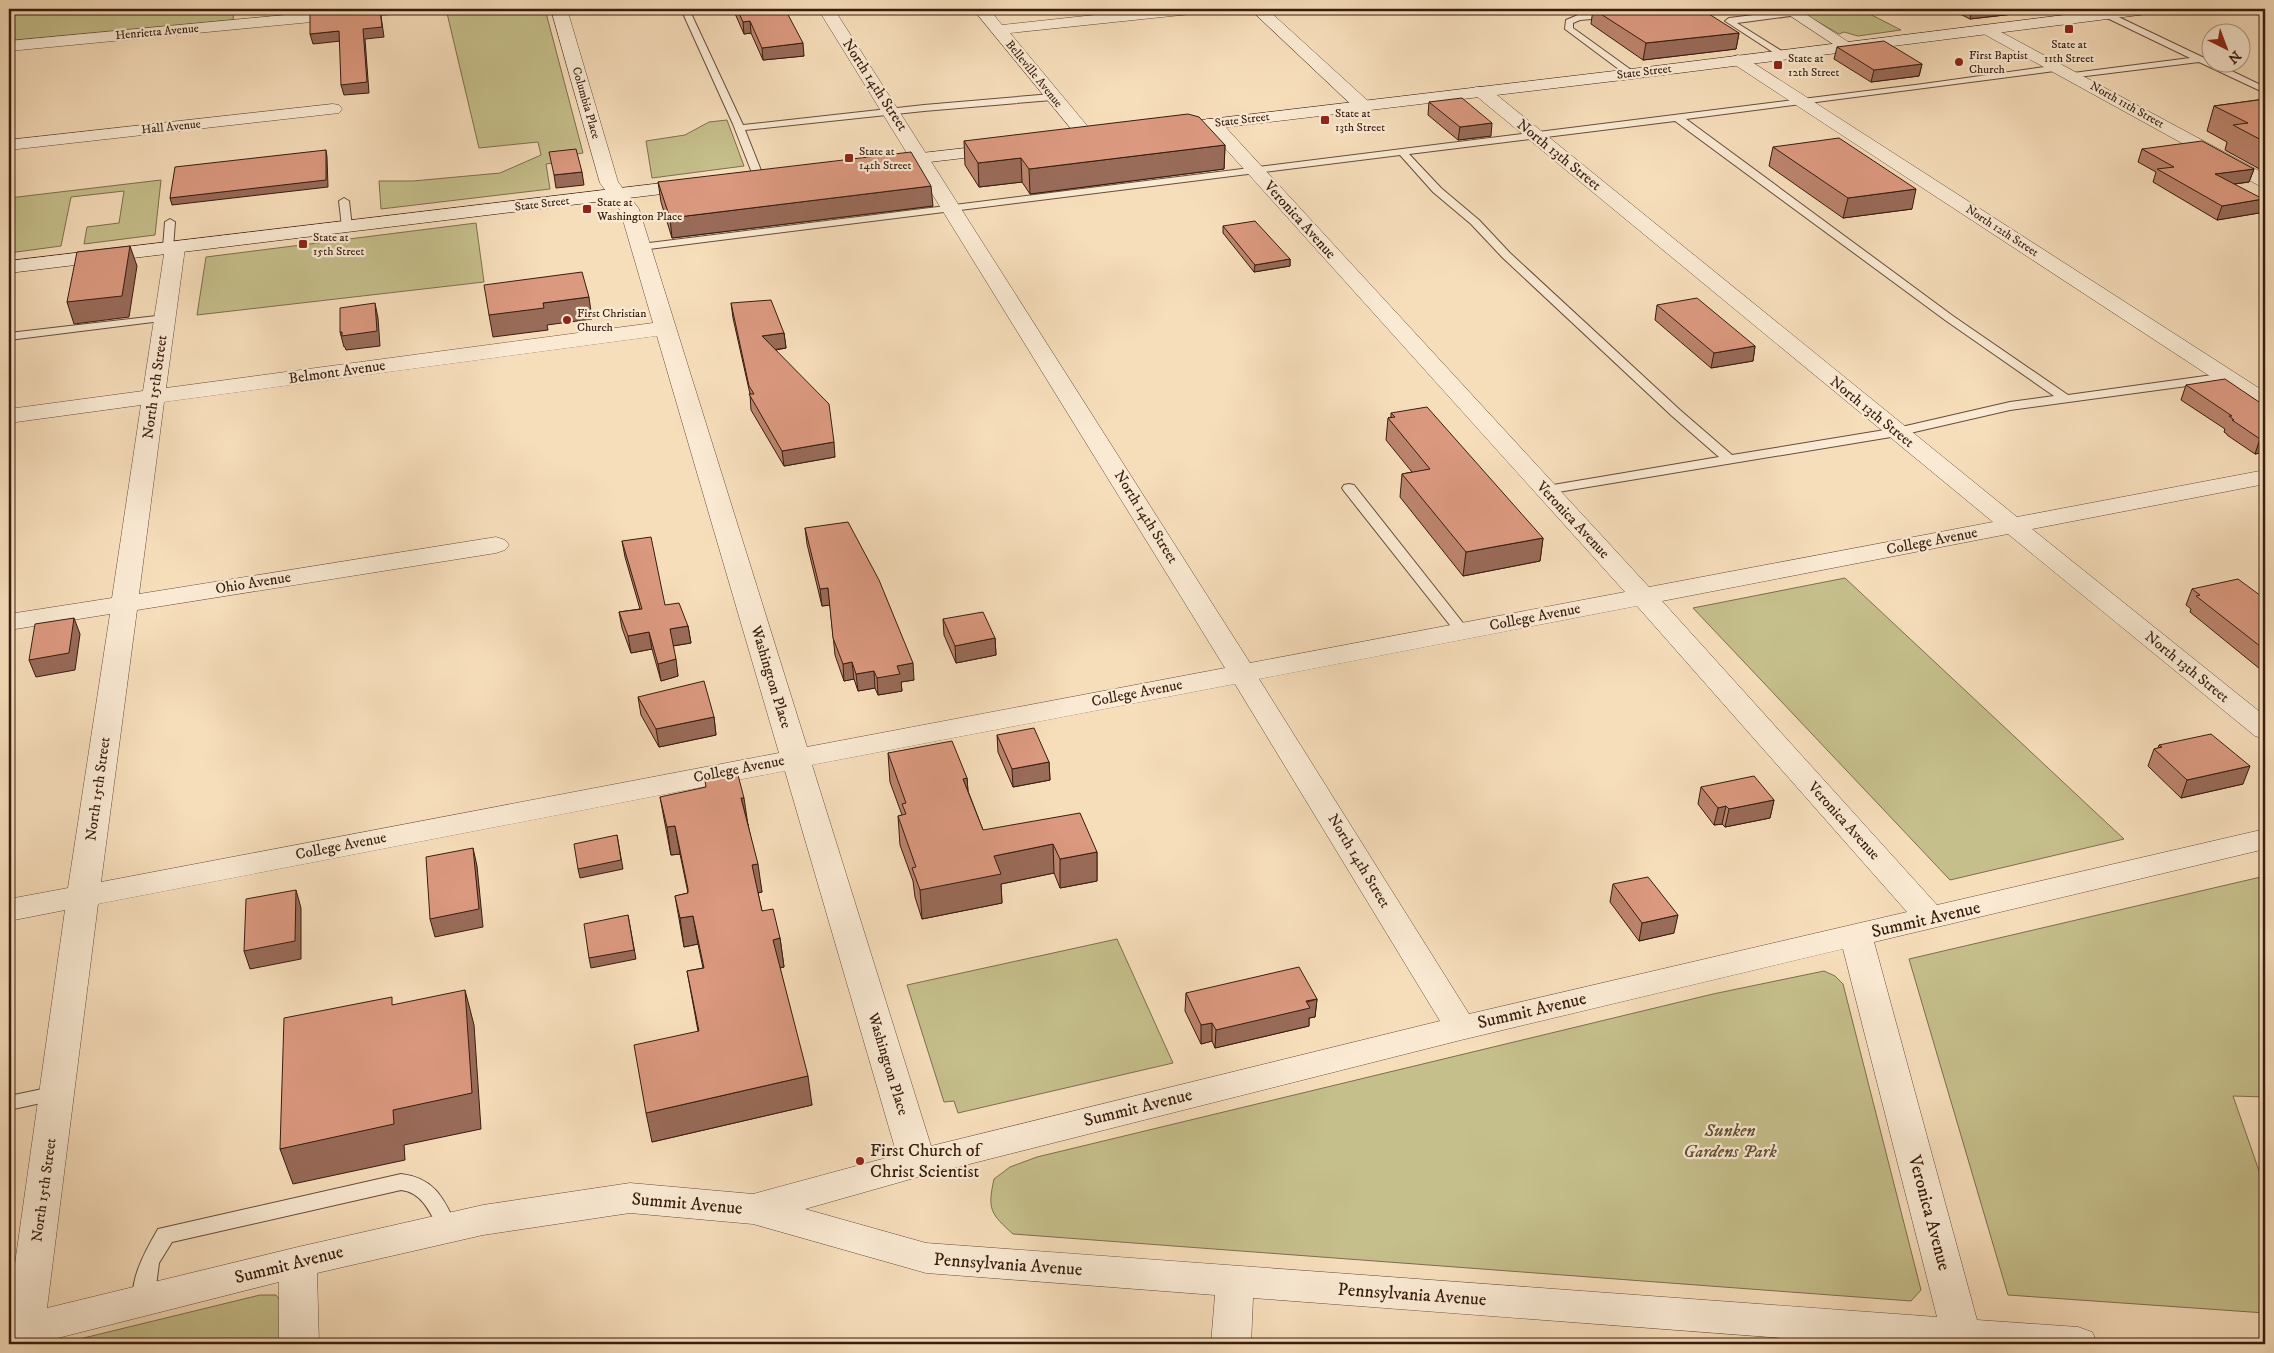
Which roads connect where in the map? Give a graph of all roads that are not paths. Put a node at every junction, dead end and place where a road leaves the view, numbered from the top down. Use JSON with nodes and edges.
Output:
{"nodes":[{"id":1,"x":395,"y":9,"type":"edge"},
{"id":2,"x":559,"y":9,"type":"edge"},
{"id":3,"x":685,"y":9,"type":"edge"},
{"id":4,"x":826,"y":9,"type":"edge"},
{"id":5,"x":981,"y":9,"type":"edge"},
{"id":6,"x":1191,"y":9,"type":"edge"},
{"id":7,"x":1258,"y":9,"type":"edge"},
{"id":8,"x":2147,"y":9,"type":"edge"},
{"id":9,"x":1791,"y":11,"type":"edge"},
{"id":10,"x":1619,"y":14,"type":"edge"},
{"id":11,"x":2108,"y":15,"type":"junction"},
{"id":12,"x":998,"y":30,"type":"junction"},
{"id":13,"x":1988,"y":30,"type":"junction"},
{"id":14,"x":9,"y":46,"type":"edge"},
{"id":15,"x":1848,"y":47,"type":"junction"},
{"id":16,"x":1782,"y":55,"type":"junction"},
{"id":17,"x":2201,"y":59,"type":"junction"},
{"id":18,"x":1738,"y":60,"type":"junction"},
{"id":19,"x":2066,"y":72,"type":"junction"},
{"id":20,"x":1632,"y":74,"type":"junction"},
{"id":21,"x":2265,"y":90,"type":"edge"},
{"id":22,"x":1481,"y":91,"type":"junction"},
{"id":23,"x":1052,"y":97,"type":"junction"},
{"id":24,"x":1802,"y":101,"type":"junction"},
{"id":25,"x":1362,"y":105,"type":"junction"},
{"id":26,"x":334,"y":109,"type":"dead end"},
{"id":27,"x":892,"y":112,"type":"junction"},
{"id":28,"x":1676,"y":117,"type":"junction"},
{"id":29,"x":1212,"y":123,"type":"junction"},
{"id":30,"x":739,"y":128,"type":"junction"},
{"id":31,"x":1155,"y":130,"type":"edge"},
{"id":32,"x":1535,"y":135,"type":"junction"},
{"id":33,"x":1107,"y":136,"type":"edge"},
{"id":34,"x":1088,"y":138,"type":"junction"},
{"id":35,"x":1068,"y":141,"type":"edge"},
{"id":36,"x":9,"y":145,"type":"edge"},
{"id":37,"x":1020,"y":146,"type":"edge"},
{"id":38,"x":1402,"y":152,"type":"junction"},
{"id":39,"x":922,"y":158,"type":"junction"},
{"id":40,"x":865,"y":165,"type":"edge"},
{"id":41,"x":1255,"y":170,"type":"junction"},
{"id":42,"x":778,"y":175,"type":"edge"},
{"id":43,"x":759,"y":178,"type":"junction"},
{"id":44,"x":740,"y":180,"type":"edge"},
{"id":45,"x":2265,"y":180,"type":"edge"},
{"id":46,"x":712,"y":183,"type":"edge"},
{"id":47,"x":617,"y":195,"type":"junction"},
{"id":48,"x":344,"y":201,"type":"dead end"},
{"id":49,"x":953,"y":208,"type":"junction"},
{"id":50,"x":347,"y":227,"type":"junction"},
{"id":51,"x":171,"y":239,"type":"junction"},
{"id":52,"x":641,"y":247,"type":"junction"},
{"id":53,"x":9,"y":267,"type":"edge"},
{"id":54,"x":164,"y":318,"type":"junction"},
{"id":55,"x":665,"y":328,"type":"junction"},
{"id":56,"x":9,"y":337,"type":"edge"},
{"id":57,"x":2227,"y":377,"type":"junction"},
{"id":58,"x":153,"y":397,"type":"junction"},
{"id":59,"x":2066,"y":400,"type":"junction"},
{"id":60,"x":2265,"y":402,"type":"edge"},
{"id":61,"x":9,"y":416,"type":"edge"},
{"id":62,"x":1897,"y":432,"type":"junction"},
{"id":63,"x":1730,"y":460,"type":"junction"},
{"id":64,"x":2265,"y":477,"type":"edge"},
{"id":65,"x":1349,"y":488,"type":"dead end"},
{"id":66,"x":1546,"y":490,"type":"junction"},
{"id":67,"x":2013,"y":526,"type":"junction"},
{"id":68,"x":496,"y":545,"type":"dead end"},
{"id":69,"x":1643,"y":596,"type":"junction"},
{"id":70,"x":124,"y":603,"type":"junction"},
{"id":71,"x":9,"y":622,"type":"edge"},
{"id":72,"x":1462,"y":631,"type":"junction"},
{"id":73,"x":1244,"y":673,"type":"junction"},
{"id":74,"x":2265,"y":730,"type":"edge"},
{"id":75,"x":796,"y":759,"type":"junction"},
{"id":76,"x":2265,"y":839,"type":"edge"},
{"id":77,"x":83,"y":896,"type":"junction"},
{"id":78,"x":9,"y":910,"type":"edge"},
{"id":79,"x":1931,"y":919,"type":"junction"},
{"id":80,"x":1856,"y":936,"type":"junction"},
{"id":81,"x":1461,"y":1028,"type":"junction"},
{"id":82,"x":57,"y":1093,"type":"junction"},
{"id":83,"x":9,"y":1103,"type":"edge"},
{"id":84,"x":918,"y":1163,"type":"junction"},
{"id":85,"x":753,"y":1209,"type":"junction"},
{"id":86,"x":448,"y":1228,"type":"junction"},
{"id":87,"x":298,"y":1262,"type":"junction"},
{"id":88,"x":1235,"y":1282,"type":"junction"},
{"id":89,"x":143,"y":1301,"type":"junction"},
{"id":90,"x":17,"y":1332,"type":"edge"},
{"id":91,"x":1963,"y":1340,"type":"edge"},
{"id":92,"x":300,"y":1344,"type":"edge"},
{"id":93,"x":1231,"y":1344,"type":"edge"},
{"id":94,"x":2078,"y":1344,"type":"edge"}],
"edges":[{"from":1,"to":14,"type":"street","name":"Henrietta Avenue"},
{"from":2,"to":47,"type":"street","name":"Columbia Place"},
{"from":3,"to":30,"type":"lane"},
{"from":4,"to":27,"type":"street","name":"North 14th Street"},
{"from":5,"to":12,"type":"street","name":"Belleville Avenue"},
{"from":6,"to":12,"type":"street"},
{"from":7,"to":25,"type":"street"},
{"from":8,"to":11,"type":"street","name":"State Street"},
{"from":9,"to":15,"type":"street"},
{"from":9,"to":16,"type":"lane"},
{"from":10,"to":20,"type":"lane"},
{"from":11,"to":13,"type":"street","name":"State Street"},
{"from":11,"to":17,"type":"lane"},
{"from":12,"to":23,"type":"street","name":"Belleville Avenue"},
{"from":13,"to":15,"type":"street","name":"State Street"},
{"from":13,"to":19,"type":"street","name":"North 11th Street"},
{"from":15,"to":16,"type":"street","name":"State Street"},
{"from":16,"to":18,"type":"street","name":"State Street"},
{"from":17,"to":19,"type":"lane"},
{"from":17,"to":21,"type":"lane"},
{"from":18,"to":20,"type":"street","name":"State Street"},
{"from":18,"to":24,"type":"street","name":"North 12th Street"},
{"from":19,"to":24,"type":"lane"},
{"from":19,"to":45,"type":"street","name":"North 11th Street"},
{"from":20,"to":22,"type":"street","name":"State Street"},
{"from":22,"to":25,"type":"street","name":"State Street"},
{"from":22,"to":32,"type":"street","name":"North 13th Street"},
{"from":23,"to":27,"type":"lane"},
{"from":23,"to":34,"type":"street","name":"Belleville Avenue"},
{"from":24,"to":28,"type":"lane"},
{"from":24,"to":57,"type":"street","name":"North 12th Street"},
{"from":25,"to":29,"type":"street","name":"State Street"},
{"from":26,"to":36,"type":"street","name":"Hall Avenue"},
{"from":27,"to":30,"type":"lane"},
{"from":27,"to":39,"type":"street","name":"North 14th Street"},
{"from":28,"to":32,"type":"lane"},
{"from":28,"to":59,"type":"lane"},
{"from":29,"to":31,"type":"street","name":"State Street"},
{"from":29,"to":41,"type":"street","name":"Veronica Avenue"},
{"from":30,"to":43,"type":"lane"},
{"from":32,"to":38,"type":"lane"},
{"from":32,"to":62,"type":"street","name":"North 13th Street"},
{"from":33,"to":34,"type":"street"},
{"from":34,"to":35,"type":"street"},
{"from":37,"to":39,"type":"street"},
{"from":38,"to":41,"type":"lane"},
{"from":38,"to":63,"type":"lane"},
{"from":39,"to":40,"type":"street"},
{"from":39,"to":49,"type":"street","name":"North 14th Street"},
{"from":41,"to":49,"type":"lane"},
{"from":41,"to":66,"type":"street","name":"Veronica Avenue"},
{"from":42,"to":43,"type":"street"},
{"from":43,"to":44,"type":"street"},
{"from":46,"to":47,"type":"street","name":"State Street"},
{"from":47,"to":50,"type":"street","name":"State Street"},
{"from":47,"to":52,"type":"street","name":"Washington Place"},
{"from":48,"to":50,"type":"lane"},
{"from":49,"to":52,"type":"lane"},
{"from":49,"to":73,"type":"street","name":"North 14th Street"},
{"from":50,"to":51,"type":"street","name":"State Street"},
{"from":51,"to":53,"type":"street","name":"State Street"},
{"from":51,"to":54,"type":"street","name":"North 15th Street"},
{"from":52,"to":55,"type":"street","name":"Washington Place"},
{"from":54,"to":56,"type":"lane"},
{"from":54,"to":58,"type":"street","name":"North 15th Street"},
{"from":55,"to":58,"type":"street","name":"Belmont Avenue"},
{"from":55,"to":75,"type":"street","name":"Washington Place"},
{"from":57,"to":59,"type":"lane"},
{"from":57,"to":60,"type":"street","name":"North 12th Street"},
{"from":58,"to":61,"type":"street","name":"Belmont Avenue"},
{"from":58,"to":70,"type":"street","name":"North 15th Street"},
{"from":59,"to":62,"type":"lane"},
{"from":62,"to":63,"type":"lane"},
{"from":62,"to":67,"type":"street","name":"North 13th Street"},
{"from":63,"to":66,"type":"lane"},
{"from":64,"to":67,"type":"street","name":"College Avenue"},
{"from":65,"to":72,"type":"lane"},
{"from":66,"to":69,"type":"street","name":"Veronica Avenue"},
{"from":67,"to":69,"type":"street","name":"College Avenue"},
{"from":67,"to":74,"type":"street","name":"North 13th Street"},
{"from":68,"to":70,"type":"street","name":"Ohio Avenue"},
{"from":69,"to":72,"type":"street","name":"College Avenue"},
{"from":69,"to":79,"type":"street","name":"Veronica Avenue"},
{"from":70,"to":71,"type":"street","name":"Ohio Avenue"},
{"from":70,"to":77,"type":"street","name":"North 15th Street"},
{"from":72,"to":73,"type":"street","name":"College Avenue"},
{"from":73,"to":75,"type":"street","name":"College Avenue"},
{"from":73,"to":81,"type":"street","name":"North 14th Street"},
{"from":75,"to":77,"type":"street","name":"College Avenue"},
{"from":75,"to":84,"type":"street","name":"Washington Place"},
{"from":76,"to":79,"type":"street","name":"Summit Avenue"},
{"from":77,"to":78,"type":"street","name":"College Avenue"},
{"from":77,"to":82,"type":"street","name":"North 15th Street"},
{"from":79,"to":80,"type":"street","name":"Summit Avenue"},
{"from":80,"to":81,"type":"street","name":"Summit Avenue"},
{"from":80,"to":91,"type":"street","name":"Veronica Avenue"},
{"from":81,"to":84,"type":"street","name":"Summit Avenue"},
{"from":82,"to":83,"type":"lane"},
{"from":82,"to":90,"type":"street","name":"North 15th Street"},
{"from":84,"to":85,"type":"street","name":"Summit Avenue"},
{"from":85,"to":86,"type":"street","name":"Summit Avenue"},
{"from":85,"to":88,"type":"street","name":"Pennsylvania Avenue"},
{"from":86,"to":87,"type":"street","name":"Summit Avenue"},
{"from":86,"to":89,"type":"lane"},
{"from":87,"to":89,"type":"street","name":"Summit Avenue"},
{"from":87,"to":92,"type":"street"},
{"from":88,"to":91,"type":"street","name":"Pennsylvania Avenue"},
{"from":88,"to":93,"type":"street"},
{"from":89,"to":90,"type":"street","name":"Summit Avenue"},
{"from":91,"to":94,"type":"street","name":"Pennsylvania Avenue"}]}
